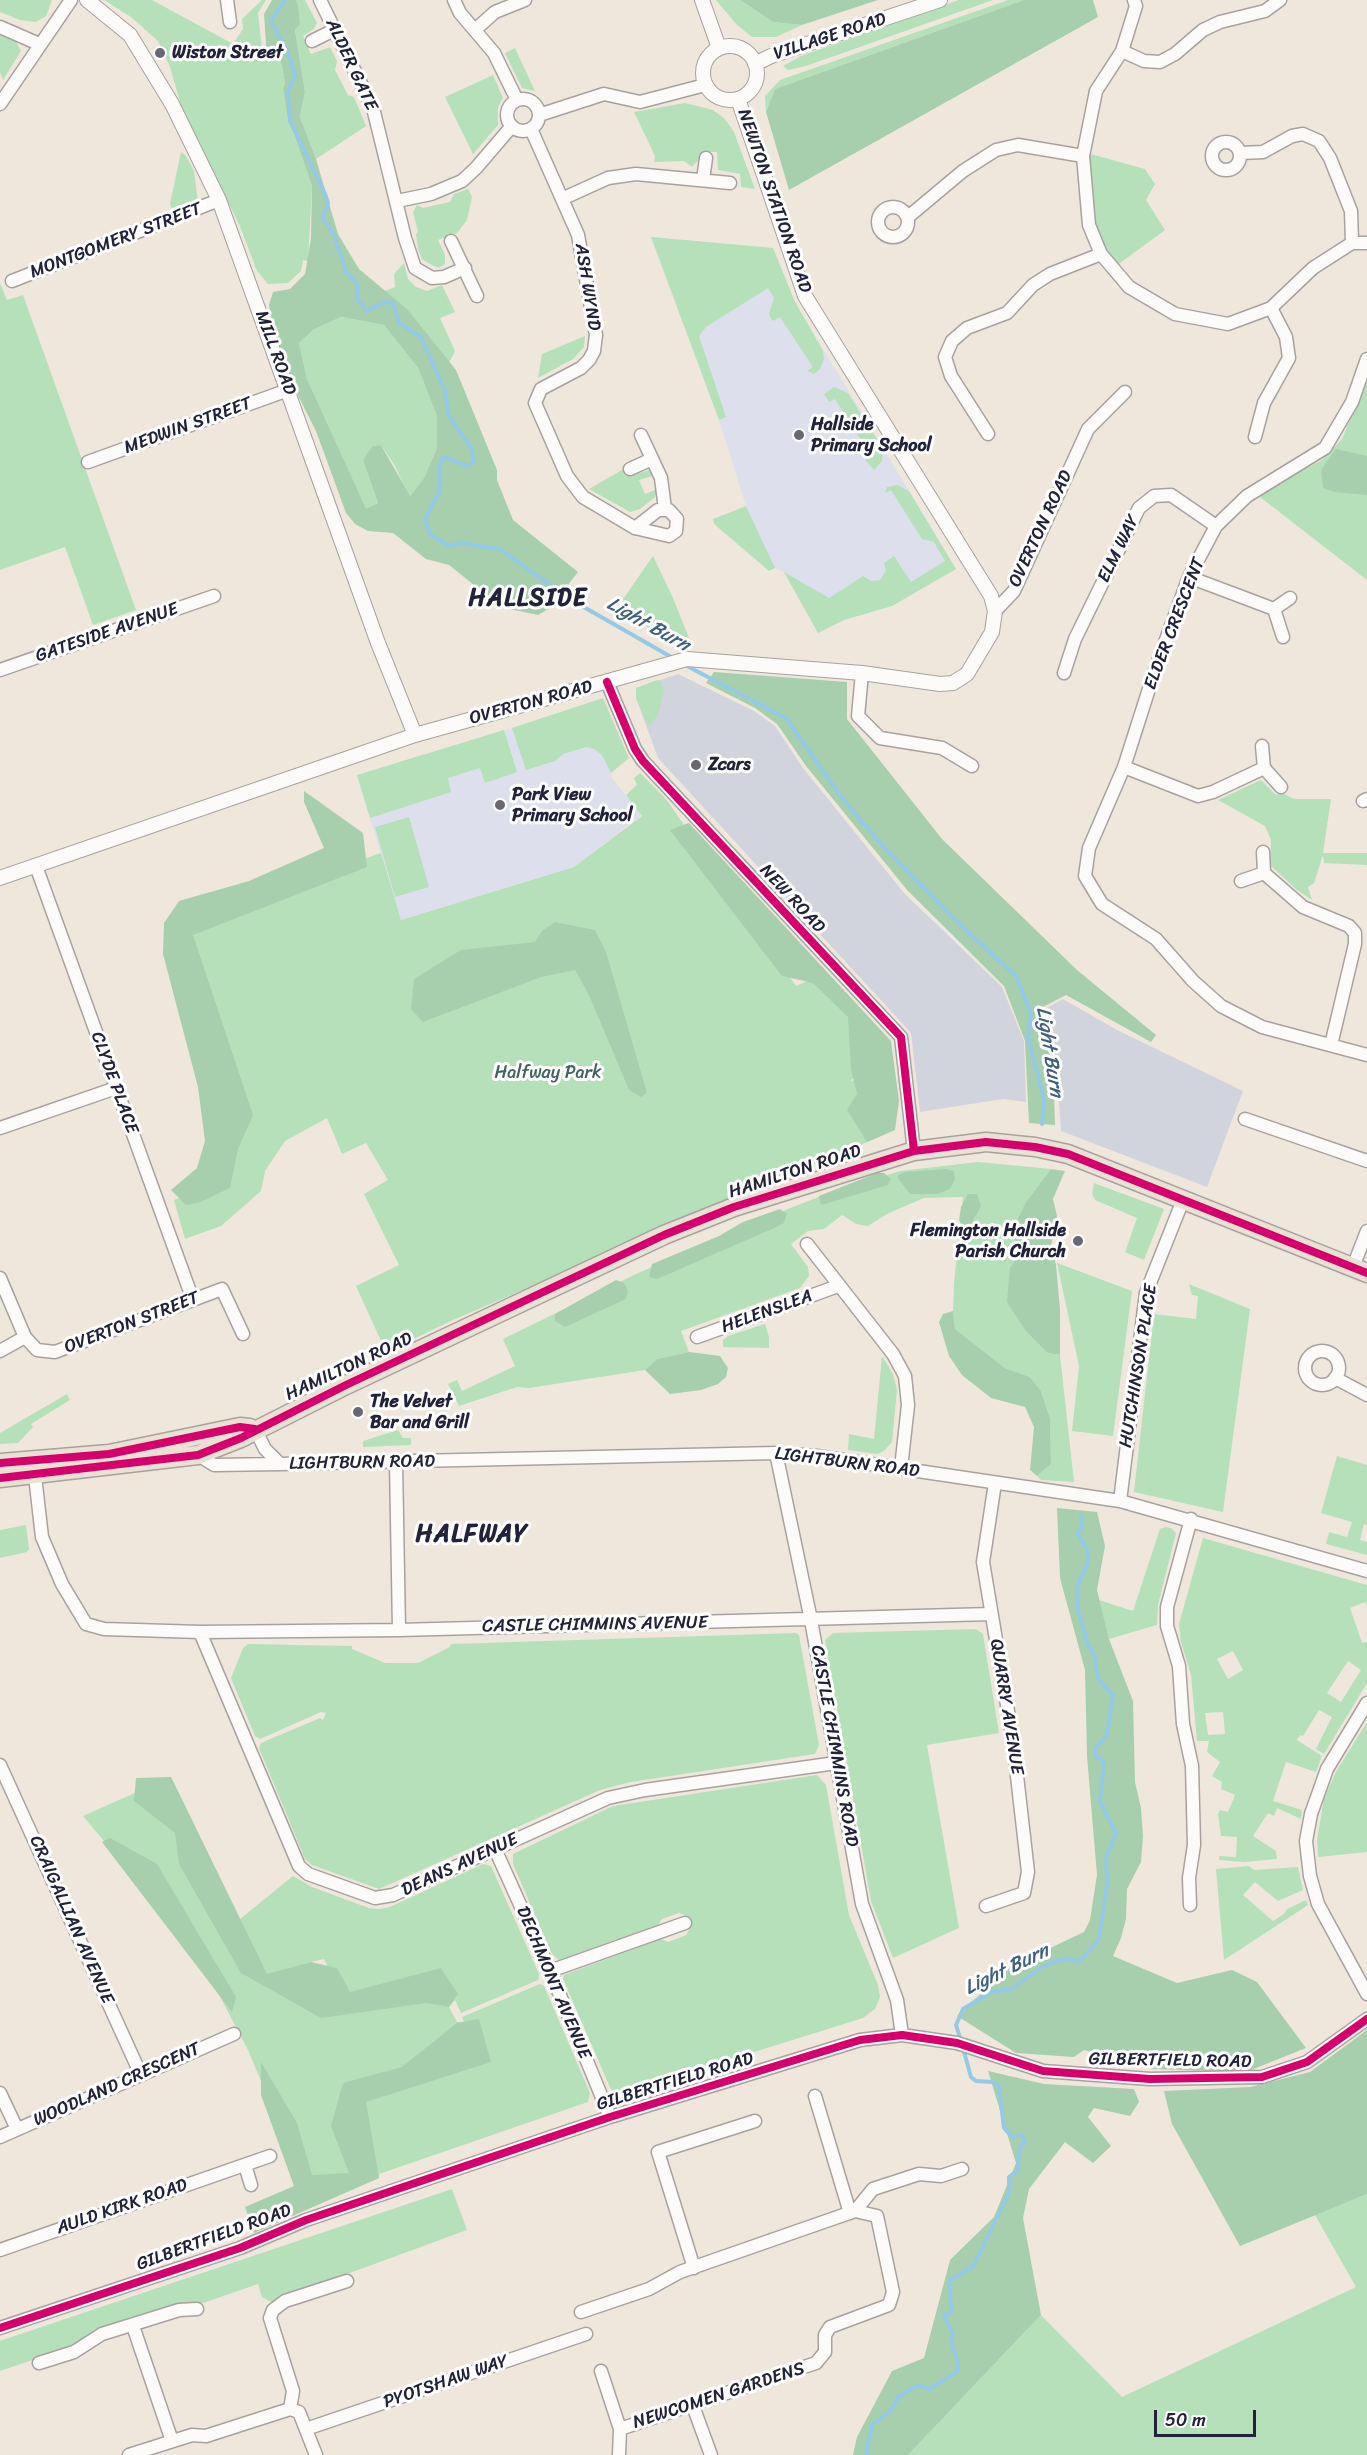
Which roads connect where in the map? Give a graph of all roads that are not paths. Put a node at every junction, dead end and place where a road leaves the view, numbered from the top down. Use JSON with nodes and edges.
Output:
{"nodes":[{"id":1,"x":71,"y":0,"type":"edge"},
{"id":2,"x":87,"y":0,"type":"edge"},
{"id":3,"x":227,"y":0,"type":"edge"},
{"id":4,"x":320,"y":0,"type":"edge"},
{"id":5,"x":454,"y":0,"type":"edge"},
{"id":6,"x":525,"y":0,"type":"edge"},
{"id":7,"x":702,"y":0,"type":"edge"},
{"id":8,"x":940,"y":0,"type":"edge"},
{"id":9,"x":1134,"y":0,"type":"edge"},
{"id":10,"x":1280,"y":0,"type":"edge"},
{"id":11,"x":230,"y":22,"type":"dead end"},
{"id":12,"x":0,"y":27,"type":"edge"},
{"id":13,"x":476,"y":29,"type":"junction"},
{"id":14,"x":334,"y":30,"type":"junction"},
{"id":15,"x":312,"y":41,"type":"dead end"},
{"id":16,"x":39,"y":44,"type":"junction"},
{"id":17,"x":719,"y":48,"type":"junction"},
{"id":18,"x":1122,"y":51,"type":"junction"},
{"id":19,"x":755,"y":64,"type":"junction"},
{"id":20,"x":705,"y":85,"type":"junction"},
{"id":21,"x":738,"y":99,"type":"junction"},
{"id":22,"x":517,"y":100,"type":"junction"},
{"id":23,"x":0,"y":104,"type":"edge"},
{"id":24,"x":539,"y":115,"type":"junction"},
{"id":25,"x":512,"y":126,"type":"junction"},
{"id":26,"x":531,"y":129,"type":"junction"},
{"id":27,"x":1241,"y":153,"type":"dead end"},
{"id":28,"x":1083,"y":156,"type":"junction"},
{"id":29,"x":706,"y":158,"type":"dead end"},
{"id":30,"x":703,"y":180,"type":"junction"},
{"id":31,"x":730,"y":183,"type":"dead end"},
{"id":32,"x":564,"y":198,"type":"junction"},
{"id":33,"x":219,"y":200,"type":"junction"},
{"id":34,"x":397,"y":201,"type":"junction"},
{"id":35,"x":908,"y":217,"type":"dead end"},
{"id":36,"x":452,"y":241,"type":"dead end"},
{"id":37,"x":1352,"y":243,"type":"junction"},
{"id":38,"x":1367,"y":243,"type":"edge"},
{"id":39,"x":1101,"y":254,"type":"junction"},
{"id":40,"x":465,"y":267,"type":"junction"},
{"id":41,"x":12,"y":281,"type":"dead end"},
{"id":42,"x":477,"y":296,"type":"dead end"},
{"id":43,"x":1271,"y":309,"type":"junction"},
{"id":44,"x":1367,"y":359,"type":"edge"},
{"id":45,"x":288,"y":390,"type":"junction"},
{"id":46,"x":1125,"y":392,"type":"dead end"},
{"id":47,"x":988,"y":434,"type":"dead end"},
{"id":48,"x":641,"y":435,"type":"dead end"},
{"id":49,"x":1255,"y":437,"type":"dead end"},
{"id":50,"x":652,"y":459,"type":"junction"},
{"id":51,"x":88,"y":462,"type":"dead end"},
{"id":52,"x":630,"y":469,"type":"dead end"},
{"id":53,"x":665,"y":509,"type":"junction"},
{"id":54,"x":1216,"y":526,"type":"junction"},
{"id":55,"x":635,"y":528,"type":"junction"},
{"id":56,"x":1189,"y":577,"type":"junction"},
{"id":57,"x":214,"y":596,"type":"dead end"},
{"id":58,"x":1290,"y":598,"type":"dead end"},
{"id":59,"x":1274,"y":609,"type":"junction"},
{"id":60,"x":995,"y":611,"type":"junction"},
{"id":61,"x":1283,"y":637,"type":"dead end"},
{"id":62,"x":0,"y":670,"type":"edge"},
{"id":63,"x":862,"y":673,"type":"junction"},
{"id":64,"x":1064,"y":673,"type":"dead end"},
{"id":65,"x":607,"y":682,"type":"junction"},
{"id":66,"x":415,"y":735,"type":"junction"},
{"id":67,"x":1262,"y":746,"type":"dead end"},
{"id":68,"x":972,"y":766,"type":"dead end"},
{"id":69,"x":1124,"y":767,"type":"junction"},
{"id":70,"x":1264,"y":768,"type":"junction"},
{"id":71,"x":1281,"y":787,"type":"dead end"},
{"id":72,"x":1263,"y":852,"type":"dead end"},
{"id":73,"x":36,"y":866,"type":"junction"},
{"id":74,"x":1264,"y":873,"type":"junction"},
{"id":75,"x":0,"y":878,"type":"edge"},
{"id":76,"x":1241,"y":881,"type":"dead end"},
{"id":77,"x":1331,"y":1045,"type":"junction"},
{"id":78,"x":1367,"y":1055,"type":"edge"},
{"id":79,"x":116,"y":1088,"type":"junction"},
{"id":80,"x":1245,"y":1119,"type":"dead end"},
{"id":81,"x":0,"y":1128,"type":"edge"},
{"id":82,"x":914,"y":1150,"type":"junction"},
{"id":83,"x":1367,"y":1161,"type":"edge"},
{"id":84,"x":1183,"y":1200,"type":"junction"},
{"id":85,"x":1367,"y":1231,"type":"edge"},
{"id":86,"x":807,"y":1244,"type":"dead end"},
{"id":87,"x":1360,"y":1270,"type":"edge"},
{"id":88,"x":0,"y":1278,"type":"edge"},
{"id":89,"x":838,"y":1286,"type":"junction"},
{"id":90,"x":193,"y":1300,"type":"junction"},
{"id":91,"x":243,"y":1334,"type":"dead end"},
{"id":92,"x":25,"y":1337,"type":"junction"},
{"id":93,"x":697,"y":1337,"type":"dead end"},
{"id":94,"x":0,"y":1351,"type":"edge"},
{"id":95,"x":1335,"y":1378,"type":"dead end"},
{"id":96,"x":1367,"y":1395,"type":"edge"},
{"id":97,"x":255,"y":1429,"type":"junction"},
{"id":98,"x":776,"y":1453,"type":"junction"},
{"id":99,"x":198,"y":1455,"type":"junction"},
{"id":100,"x":396,"y":1462,"type":"junction"},
{"id":101,"x":0,"y":1463,"type":"edge"},
{"id":102,"x":280,"y":1464,"type":"junction"},
{"id":103,"x":901,"y":1468,"type":"junction"},
{"id":104,"x":35,"y":1476,"type":"junction"},
{"id":105,"x":0,"y":1478,"type":"edge"},
{"id":106,"x":995,"y":1483,"type":"junction"},
{"id":107,"x":1120,"y":1501,"type":"junction"},
{"id":108,"x":1191,"y":1519,"type":"junction"},
{"id":109,"x":1367,"y":1571,"type":"edge"},
{"id":110,"x":991,"y":1614,"type":"junction"},
{"id":111,"x":811,"y":1620,"type":"junction"},
{"id":112,"x":399,"y":1630,"type":"junction"},
{"id":113,"x":200,"y":1632,"type":"junction"},
{"id":114,"x":1367,"y":1703,"type":"edge"},
{"id":115,"x":836,"y":1763,"type":"junction"},
{"id":116,"x":0,"y":1765,"type":"edge"},
{"id":117,"x":495,"y":1849,"type":"junction"},
{"id":118,"x":1190,"y":1905,"type":"dead end"},
{"id":119,"x":986,"y":1906,"type":"dead end"},
{"id":120,"x":685,"y":1923,"type":"dead end"},
{"id":121,"x":550,"y":1971,"type":"junction"},
{"id":122,"x":1367,"y":1995,"type":"edge"},
{"id":123,"x":1367,"y":2019,"type":"edge"},
{"id":124,"x":234,"y":2034,"type":"dead end"},
{"id":125,"x":902,"y":2035,"type":"junction"},
{"id":126,"x":141,"y":2075,"type":"junction"},
{"id":127,"x":0,"y":2093,"type":"edge"},
{"id":128,"x":815,"y":2096,"type":"dead end"},
{"id":129,"x":610,"y":2117,"type":"junction"},
{"id":130,"x":755,"y":2121,"type":"dead end"},
{"id":131,"x":17,"y":2129,"type":"junction"},
{"id":132,"x":0,"y":2137,"type":"edge"},
{"id":133,"x":270,"y":2156,"type":"dead end"},
{"id":134,"x":245,"y":2165,"type":"junction"},
{"id":135,"x":962,"y":2169,"type":"dead end"},
{"id":136,"x":251,"y":2184,"type":"dead end"},
{"id":137,"x":853,"y":2212,"type":"junction"},
{"id":138,"x":0,"y":2250,"type":"edge"},
{"id":139,"x":694,"y":2268,"type":"junction"},
{"id":140,"x":347,"y":2281,"type":"dead end"},
{"id":141,"x":197,"y":2309,"type":"dead end"},
{"id":142,"x":581,"y":2312,"type":"dead end"},
{"id":143,"x":133,"y":2326,"type":"junction"},
{"id":144,"x":0,"y":2328,"type":"edge"},
{"id":145,"x":586,"y":2334,"type":"dead end"},
{"id":146,"x":39,"y":2363,"type":"dead end"},
{"id":147,"x":601,"y":2371,"type":"dead end"},
{"id":148,"x":693,"y":2406,"type":"junction"},
{"id":149,"x":290,"y":2409,"type":"junction"},
{"id":150,"x":306,"y":2429,"type":"junction"},
{"id":151,"x":620,"y":2429,"type":"junction"},
{"id":152,"x":172,"y":2441,"type":"junction"},
{"id":153,"x":129,"y":2455,"type":"edge"},
{"id":154,"x":316,"y":2455,"type":"edge"},
{"id":155,"x":619,"y":2455,"type":"edge"},
{"id":156,"x":711,"y":2455,"type":"edge"}],
"edges":[{"from":1,"to":16,"type":"street"},
{"from":2,"to":33,"type":"street","name":"MILL ROAD"},
{"from":3,"to":11,"type":"street"},
{"from":4,"to":14,"type":"street","name":"ALDER GATE"},
{"from":5,"to":13,"type":"street"},
{"from":6,"to":13,"type":"street"},
{"from":7,"to":17,"type":"street"},
{"from":8,"to":19,"type":"street","name":"VILLAGE ROAD"},
{"from":9,"to":18,"type":"street"},
{"from":10,"to":18,"type":"street"},
{"from":12,"to":16,"type":"street"},
{"from":13,"to":22,"type":"street"},
{"from":14,"to":15,"type":"street"},
{"from":14,"to":34,"type":"street","name":"ALDER GATE"},
{"from":16,"to":23,"type":"street"},
{"from":17,"to":19,"type":"street"},
{"from":17,"to":20,"type":"street"},
{"from":18,"to":28,"type":"street"},
{"from":19,"to":21,"type":"street"},
{"from":20,"to":21,"type":"street"},
{"from":20,"to":24,"type":"street"},
{"from":21,"to":60,"type":"street","name":"NEWTON STATION ROAD"},
{"from":22,"to":24,"type":"street"},
{"from":22,"to":25,"type":"street"},
{"from":24,"to":26,"type":"street"},
{"from":25,"to":26,"type":"street"},
{"from":25,"to":34,"type":"street"},
{"from":26,"to":32,"type":"street","name":"ASH WYND"},
{"from":27,"to":37,"type":"street"},
{"from":28,"to":35,"type":"street"},
{"from":28,"to":39,"type":"street"},
{"from":29,"to":30,"type":"street"},
{"from":30,"to":31,"type":"street"},
{"from":30,"to":32,"type":"street"},
{"from":32,"to":55,"type":"street","name":"ASH WYND"},
{"from":33,"to":41,"type":"street","name":"MONTGOMERY STREET"},
{"from":33,"to":45,"type":"street","name":"MILL ROAD"},
{"from":34,"to":40,"type":"street","name":"ALDER GATE"},
{"from":36,"to":40,"type":"street"},
{"from":37,"to":38,"type":"street"},
{"from":37,"to":43,"type":"street"},
{"from":39,"to":43,"type":"street"},
{"from":39,"to":47,"type":"street"},
{"from":40,"to":42,"type":"street"},
{"from":43,"to":49,"type":"street"},
{"from":44,"to":54,"type":"street","name":"ELDER CRESCENT"},
{"from":45,"to":51,"type":"street","name":"MEDWIN STREET"},
{"from":45,"to":66,"type":"street","name":"MILL ROAD"},
{"from":46,"to":60,"type":"street","name":"OVERTON ROAD"},
{"from":48,"to":50,"type":"street"},
{"from":50,"to":52,"type":"street"},
{"from":50,"to":53,"type":"street"},
{"from":53,"to":55,"type":"street"},
{"from":53,"to":55,"type":"street","name":"ASH WYND"},
{"from":54,"to":56,"type":"street","name":"ELDER CRESCENT"},
{"from":54,"to":64,"type":"street","name":"ELM WAY"},
{"from":56,"to":59,"type":"street"},
{"from":56,"to":69,"type":"street","name":"ELDER CRESCENT"},
{"from":57,"to":62,"type":"street","name":"GATESIDE AVENUE"},
{"from":58,"to":59,"type":"street"},
{"from":59,"to":61,"type":"street"},
{"from":60,"to":63,"type":"street","name":"OVERTON ROAD"},
{"from":63,"to":65,"type":"street","name":"OVERTON ROAD"},
{"from":63,"to":68,"type":"street"},
{"from":65,"to":66,"type":"street","name":"OVERTON ROAD"},
{"from":65,"to":82,"type":"street","name":"NEW ROAD"},
{"from":66,"to":73,"type":"street","name":"OVERTON ROAD"},
{"from":67,"to":70,"type":"street"},
{"from":69,"to":70,"type":"street"},
{"from":69,"to":77,"type":"street","name":"ELDER CRESCENT"},
{"from":70,"to":71,"type":"street"},
{"from":72,"to":74,"type":"street"},
{"from":73,"to":75,"type":"street","name":"OVERTON ROAD"},
{"from":73,"to":79,"type":"street","name":"CLYDE PLACE"},
{"from":74,"to":76,"type":"street"},
{"from":74,"to":77,"type":"street"},
{"from":77,"to":78,"type":"street"},
{"from":79,"to":81,"type":"street"},
{"from":79,"to":90,"type":"street","name":"CLYDE PLACE"},
{"from":80,"to":83,"type":"street"},
{"from":82,"to":84,"type":"main road","name":"HAMILTON ROAD"},
{"from":82,"to":97,"type":"main road","name":"HAMILTON ROAD"},
{"from":84,"to":87,"type":"main road","name":"HAMILTON ROAD"},
{"from":84,"to":107,"type":"street","name":"HUTCHINSON PLACE"},
{"from":85,"to":87,"type":"street"},
{"from":86,"to":89,"type":"street"},
{"from":88,"to":92,"type":"street"},
{"from":89,"to":93,"type":"street","name":"HELENSLEA"},
{"from":89,"to":103,"type":"street"},
{"from":90,"to":91,"type":"street","name":"OVERTON STREET"},
{"from":90,"to":92,"type":"street","name":"OVERTON STREET"},
{"from":92,"to":94,"type":"street"},
{"from":95,"to":96,"type":"street"},
{"from":97,"to":99,"type":"main road","name":"HAMILTON ROAD"},
{"from":97,"to":101,"type":"main road","name":"HAMILTON ROAD"},
{"from":97,"to":102,"type":"street","name":"LIGHTBURN ROAD"},
{"from":98,"to":100,"type":"street","name":"LIGHTBURN ROAD"},
{"from":98,"to":103,"type":"street","name":"LIGHTBURN ROAD"},
{"from":98,"to":111,"type":"street","name":"CASTLE CHIMMINS ROAD"},
{"from":99,"to":102,"type":"street","name":"LIGHTBURN ROAD"},
{"from":99,"to":104,"type":"main road","name":"HAMILTON ROAD"},
{"from":100,"to":102,"type":"street","name":"LIGHTBURN ROAD"},
{"from":100,"to":112,"type":"street"},
{"from":103,"to":106,"type":"street","name":"LIGHTBURN ROAD"},
{"from":104,"to":105,"type":"main road","name":"HAMILTON ROAD"},
{"from":104,"to":113,"type":"street","name":"CASTLE CHIMMINS AVENUE"},
{"from":106,"to":107,"type":"street","name":"LIGHTBURN ROAD"},
{"from":106,"to":110,"type":"street","name":"QUARRY AVENUE"},
{"from":107,"to":108,"type":"street","name":"LIGHTBURN ROAD"},
{"from":108,"to":109,"type":"street","name":"LIGHTBURN ROAD"},
{"from":108,"to":118,"type":"street"},
{"from":110,"to":111,"type":"street","name":"CASTLE CHIMMINS AVENUE"},
{"from":110,"to":119,"type":"street","name":"QUARRY AVENUE"},
{"from":111,"to":112,"type":"street","name":"CASTLE CHIMMINS AVENUE"},
{"from":111,"to":115,"type":"street","name":"CASTLE CHIMMINS ROAD"},
{"from":112,"to":113,"type":"street","name":"CASTLE CHIMMINS AVENUE"},
{"from":113,"to":117,"type":"street","name":"DEANS AVENUE"},
{"from":114,"to":122,"type":"street"},
{"from":115,"to":117,"type":"street","name":"DEANS AVENUE"},
{"from":115,"to":125,"type":"street","name":"CASTLE CHIMMINS ROAD"},
{"from":116,"to":126,"type":"street","name":"CRAIGALLIAN AVENUE"},
{"from":117,"to":121,"type":"street","name":"DECHMONT AVENUE"},
{"from":120,"to":121,"type":"street"},
{"from":121,"to":129,"type":"street","name":"DECHMONT AVENUE"},
{"from":123,"to":125,"type":"street","name":"GILBERTFIELD ROAD"},
{"from":124,"to":126,"type":"street","name":"WOODLAND CRESCENT"},
{"from":125,"to":129,"type":"street","name":"GILBERTFIELD ROAD"},
{"from":126,"to":131,"type":"street","name":"WOODLAND CRESCENT"},
{"from":127,"to":131,"type":"street"},
{"from":128,"to":137,"type":"street"},
{"from":129,"to":144,"type":"street","name":"GILBERTFIELD ROAD"},
{"from":130,"to":139,"type":"street"},
{"from":131,"to":132,"type":"street","name":"WOODLAND CRESCENT"},
{"from":133,"to":134,"type":"street","name":"AULD KIRK ROAD"},
{"from":134,"to":136,"type":"street"},
{"from":134,"to":138,"type":"street","name":"AULD KIRK ROAD"},
{"from":135,"to":137,"type":"street"},
{"from":137,"to":139,"type":"street"},
{"from":137,"to":148,"type":"street","name":"NEWCOMEN GARDENS"},
{"from":139,"to":142,"type":"street"},
{"from":140,"to":149,"type":"street"},
{"from":141,"to":143,"type":"street"},
{"from":143,"to":146,"type":"street"},
{"from":143,"to":152,"type":"street"},
{"from":145,"to":150,"type":"street","name":"PYOTSHAW WAY"},
{"from":147,"to":151,"type":"street"},
{"from":148,"to":151,"type":"street","name":"NEWCOMEN GARDENS"},
{"from":148,"to":156,"type":"street"},
{"from":149,"to":150,"type":"street"},
{"from":149,"to":152,"type":"street"},
{"from":150,"to":154,"type":"street"},
{"from":151,"to":155,"type":"street"},
{"from":152,"to":153,"type":"street"}]}
